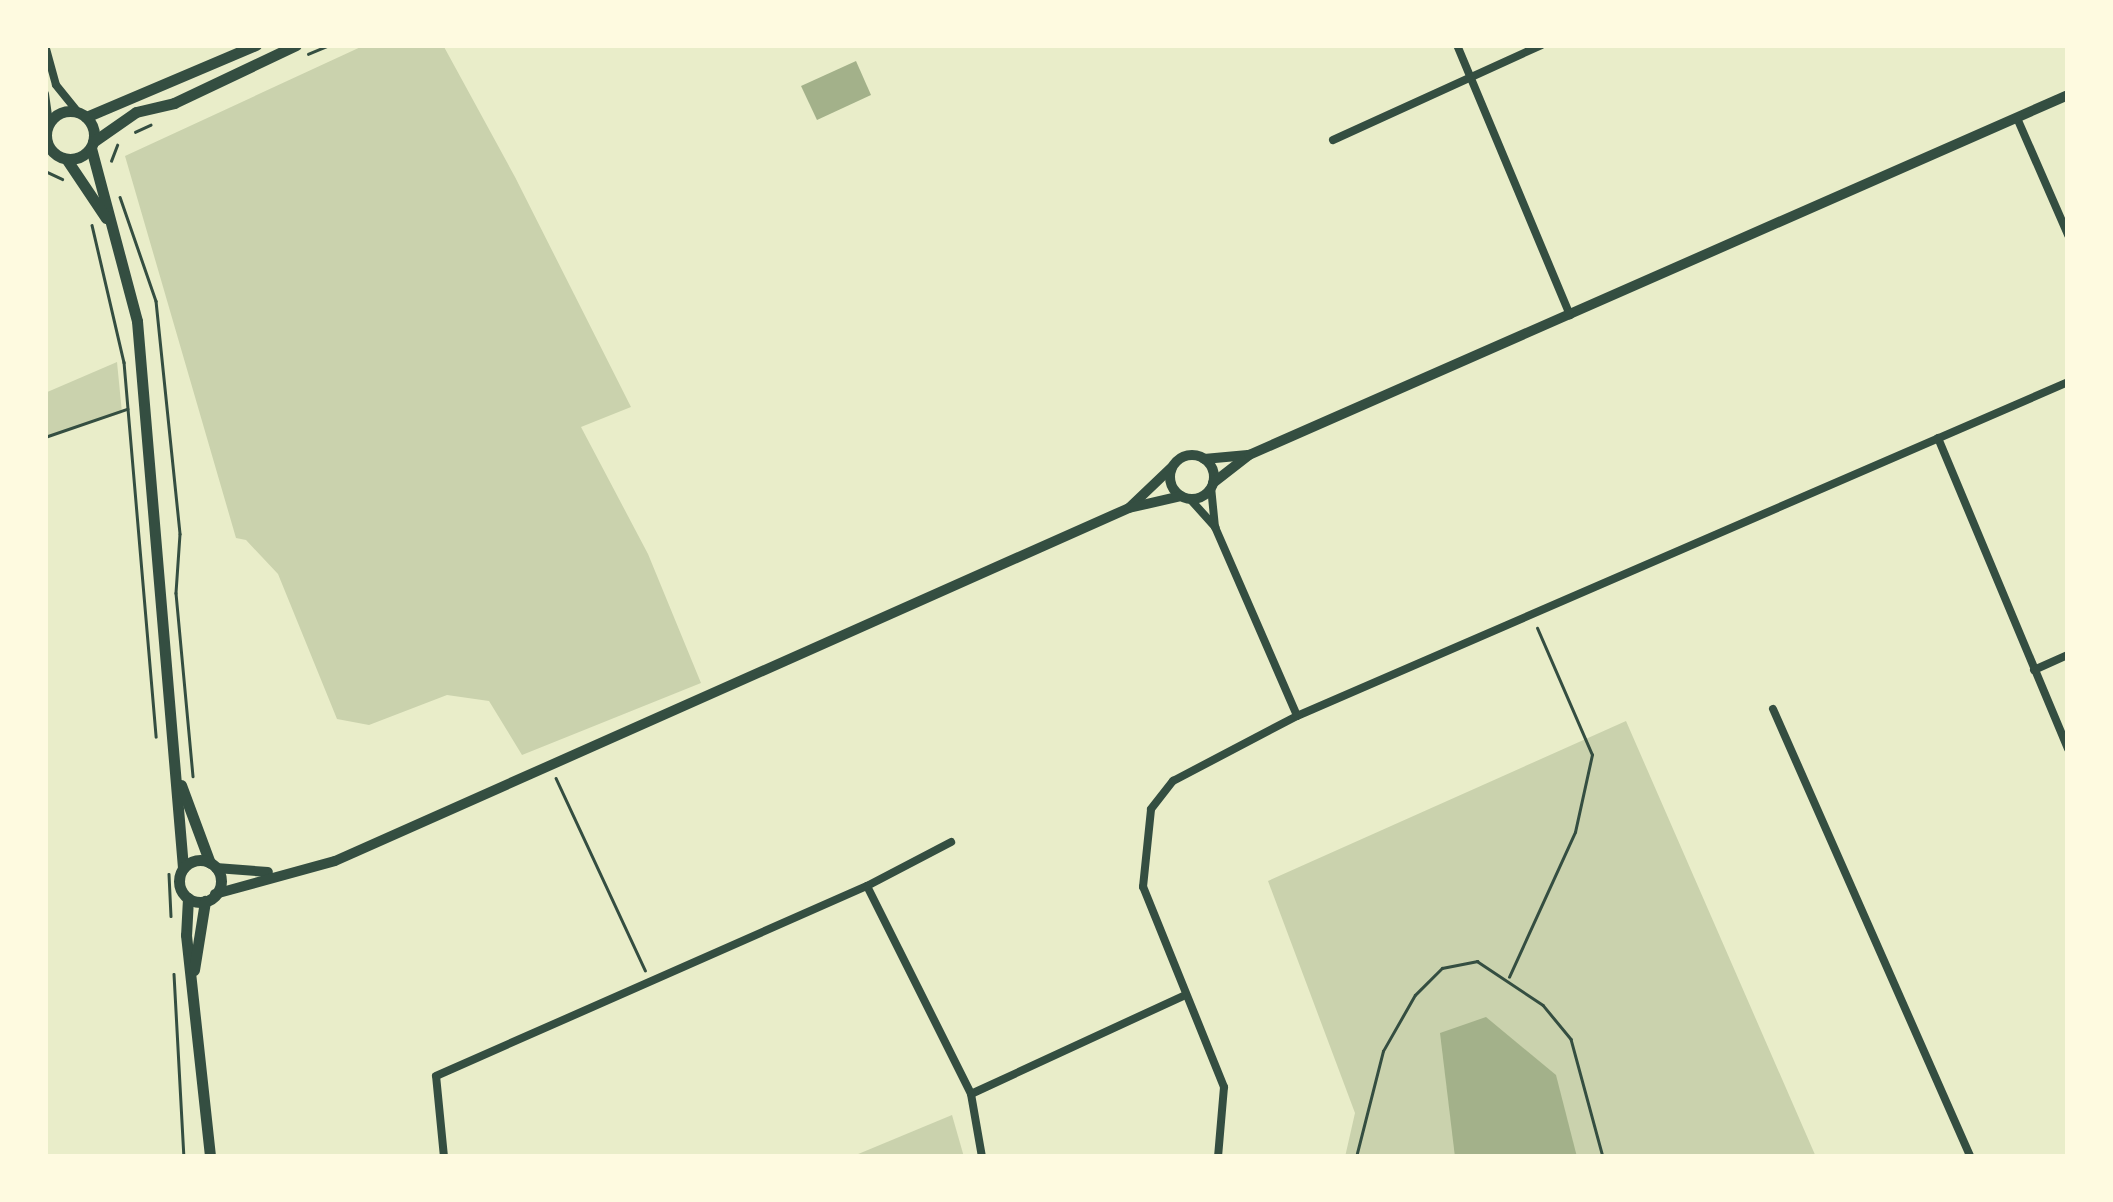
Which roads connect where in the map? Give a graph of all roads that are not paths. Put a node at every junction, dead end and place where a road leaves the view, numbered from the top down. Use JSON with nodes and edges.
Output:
{"nodes":[{"id":1,"x":45,"y":45,"type":"edge"},
{"id":2,"x":256,"y":45,"type":"edge"},
{"id":3,"x":1457,"y":45,"type":"edge"},
{"id":4,"x":1542,"y":45,"type":"edge"},
{"id":5,"x":299,"y":51,"type":"edge"},
{"id":6,"x":1471,"y":77,"type":"junction"},
{"id":7,"x":45,"y":94,"type":"edge"},
{"id":8,"x":2068,"y":95,"type":"edge"},
{"id":9,"x":82,"y":114,"type":"junction"},
{"id":10,"x":2017,"y":118,"type":"junction"},
{"id":11,"x":46,"y":128,"type":"edge"},
{"id":12,"x":1333,"y":140,"type":"dead end"},
{"id":13,"x":92,"y":145,"type":"junction"},
{"id":14,"x":45,"y":158,"type":"edge"},
{"id":15,"x":64,"y":159,"type":"junction"},
{"id":16,"x":111,"y":226,"type":"junction"},
{"id":17,"x":2068,"y":235,"type":"edge"},
{"id":18,"x":1570,"y":314,"type":"junction"},
{"id":19,"x":2068,"y":382,"type":"edge"},
{"id":20,"x":1938,"y":438,"type":"junction"},
{"id":21,"x":1250,"y":455,"type":"junction"},
{"id":22,"x":1204,"y":459,"type":"junction"},
{"id":23,"x":1172,"y":467,"type":"junction"},
{"id":24,"x":1212,"y":485,"type":"junction"},
{"id":25,"x":1186,"y":498,"type":"junction"},
{"id":26,"x":1129,"y":508,"type":"junction"},
{"id":27,"x":1215,"y":526,"type":"junction"},
{"id":28,"x":2068,"y":655,"type":"edge"},
{"id":29,"x":2034,"y":670,"type":"junction"},
{"id":30,"x":1773,"y":709,"type":"dead end"},
{"id":31,"x":1298,"y":716,"type":"junction"},
{"id":32,"x":2068,"y":750,"type":"edge"},
{"id":33,"x":177,"y":771,"type":"junction"},
{"id":34,"x":951,"y":842,"type":"dead end"},
{"id":35,"x":213,"y":865,"type":"junction"},
{"id":36,"x":183,"y":868,"type":"junction"},
{"id":37,"x":274,"y":873,"type":"junction"},
{"id":38,"x":867,"y":886,"type":"junction"},
{"id":39,"x":188,"y":898,"type":"junction"},
{"id":40,"x":210,"y":898,"type":"junction"},
{"id":41,"x":194,"y":976,"type":"junction"},
{"id":42,"x":1184,"y":994,"type":"junction"},
{"id":43,"x":971,"y":1094,"type":"junction"},
{"id":44,"x":210,"y":1157,"type":"edge"},
{"id":45,"x":444,"y":1157,"type":"edge"},
{"id":46,"x":982,"y":1157,"type":"edge"},
{"id":47,"x":1218,"y":1157,"type":"edge"},
{"id":48,"x":1971,"y":1157,"type":"edge"}],
"edges":[{"from":1,"to":9,"type":"street"},
{"from":2,"to":9,"type":"main road"},
{"from":3,"to":6,"type":"street"},
{"from":4,"to":6,"type":"street"},
{"from":5,"to":13,"type":"main road"},
{"from":6,"to":12,"type":"street"},
{"from":6,"to":18,"type":"street"},
{"from":7,"to":11,"type":"street"},
{"from":8,"to":10,"type":"street"},
{"from":9,"to":11,"type":"main road"},
{"from":9,"to":13,"type":"main road"},
{"from":10,"to":17,"type":"street"},
{"from":10,"to":18,"type":"street"},
{"from":11,"to":15,"type":"main road"},
{"from":13,"to":15,"type":"main road"},
{"from":13,"to":16,"type":"main road"},
{"from":14,"to":15,"type":"main road"},
{"from":15,"to":16,"type":"main road"},
{"from":16,"to":33,"type":"main road"},
{"from":18,"to":21,"type":"street"},
{"from":19,"to":20,"type":"street"},
{"from":20,"to":29,"type":"street"},
{"from":20,"to":31,"type":"street"},
{"from":21,"to":22,"type":"street"},
{"from":21,"to":24,"type":"street"},
{"from":22,"to":23,"type":"street"},
{"from":22,"to":24,"type":"street"},
{"from":23,"to":25,"type":"street"},
{"from":23,"to":26,"type":"street"},
{"from":24,"to":25,"type":"street"},
{"from":24,"to":27,"type":"street"},
{"from":25,"to":26,"type":"street"},
{"from":25,"to":27,"type":"street"},
{"from":26,"to":37,"type":"street"},
{"from":27,"to":31,"type":"street"},
{"from":28,"to":29,"type":"street"},
{"from":29,"to":32,"type":"street"},
{"from":30,"to":48,"type":"street"},
{"from":31,"to":42,"type":"street"},
{"from":33,"to":35,"type":"main road"},
{"from":33,"to":36,"type":"main road"},
{"from":34,"to":38,"type":"street"},
{"from":35,"to":36,"type":"main road"},
{"from":35,"to":37,"type":"street"},
{"from":35,"to":40,"type":"main road"},
{"from":36,"to":39,"type":"main road"},
{"from":37,"to":40,"type":"street"},
{"from":38,"to":43,"type":"street"},
{"from":38,"to":45,"type":"street"},
{"from":39,"to":40,"type":"main road"},
{"from":39,"to":41,"type":"main road"},
{"from":40,"to":41,"type":"main road"},
{"from":41,"to":44,"type":"main road"},
{"from":42,"to":43,"type":"street"},
{"from":42,"to":47,"type":"street"},
{"from":43,"to":46,"type":"street"}]}
